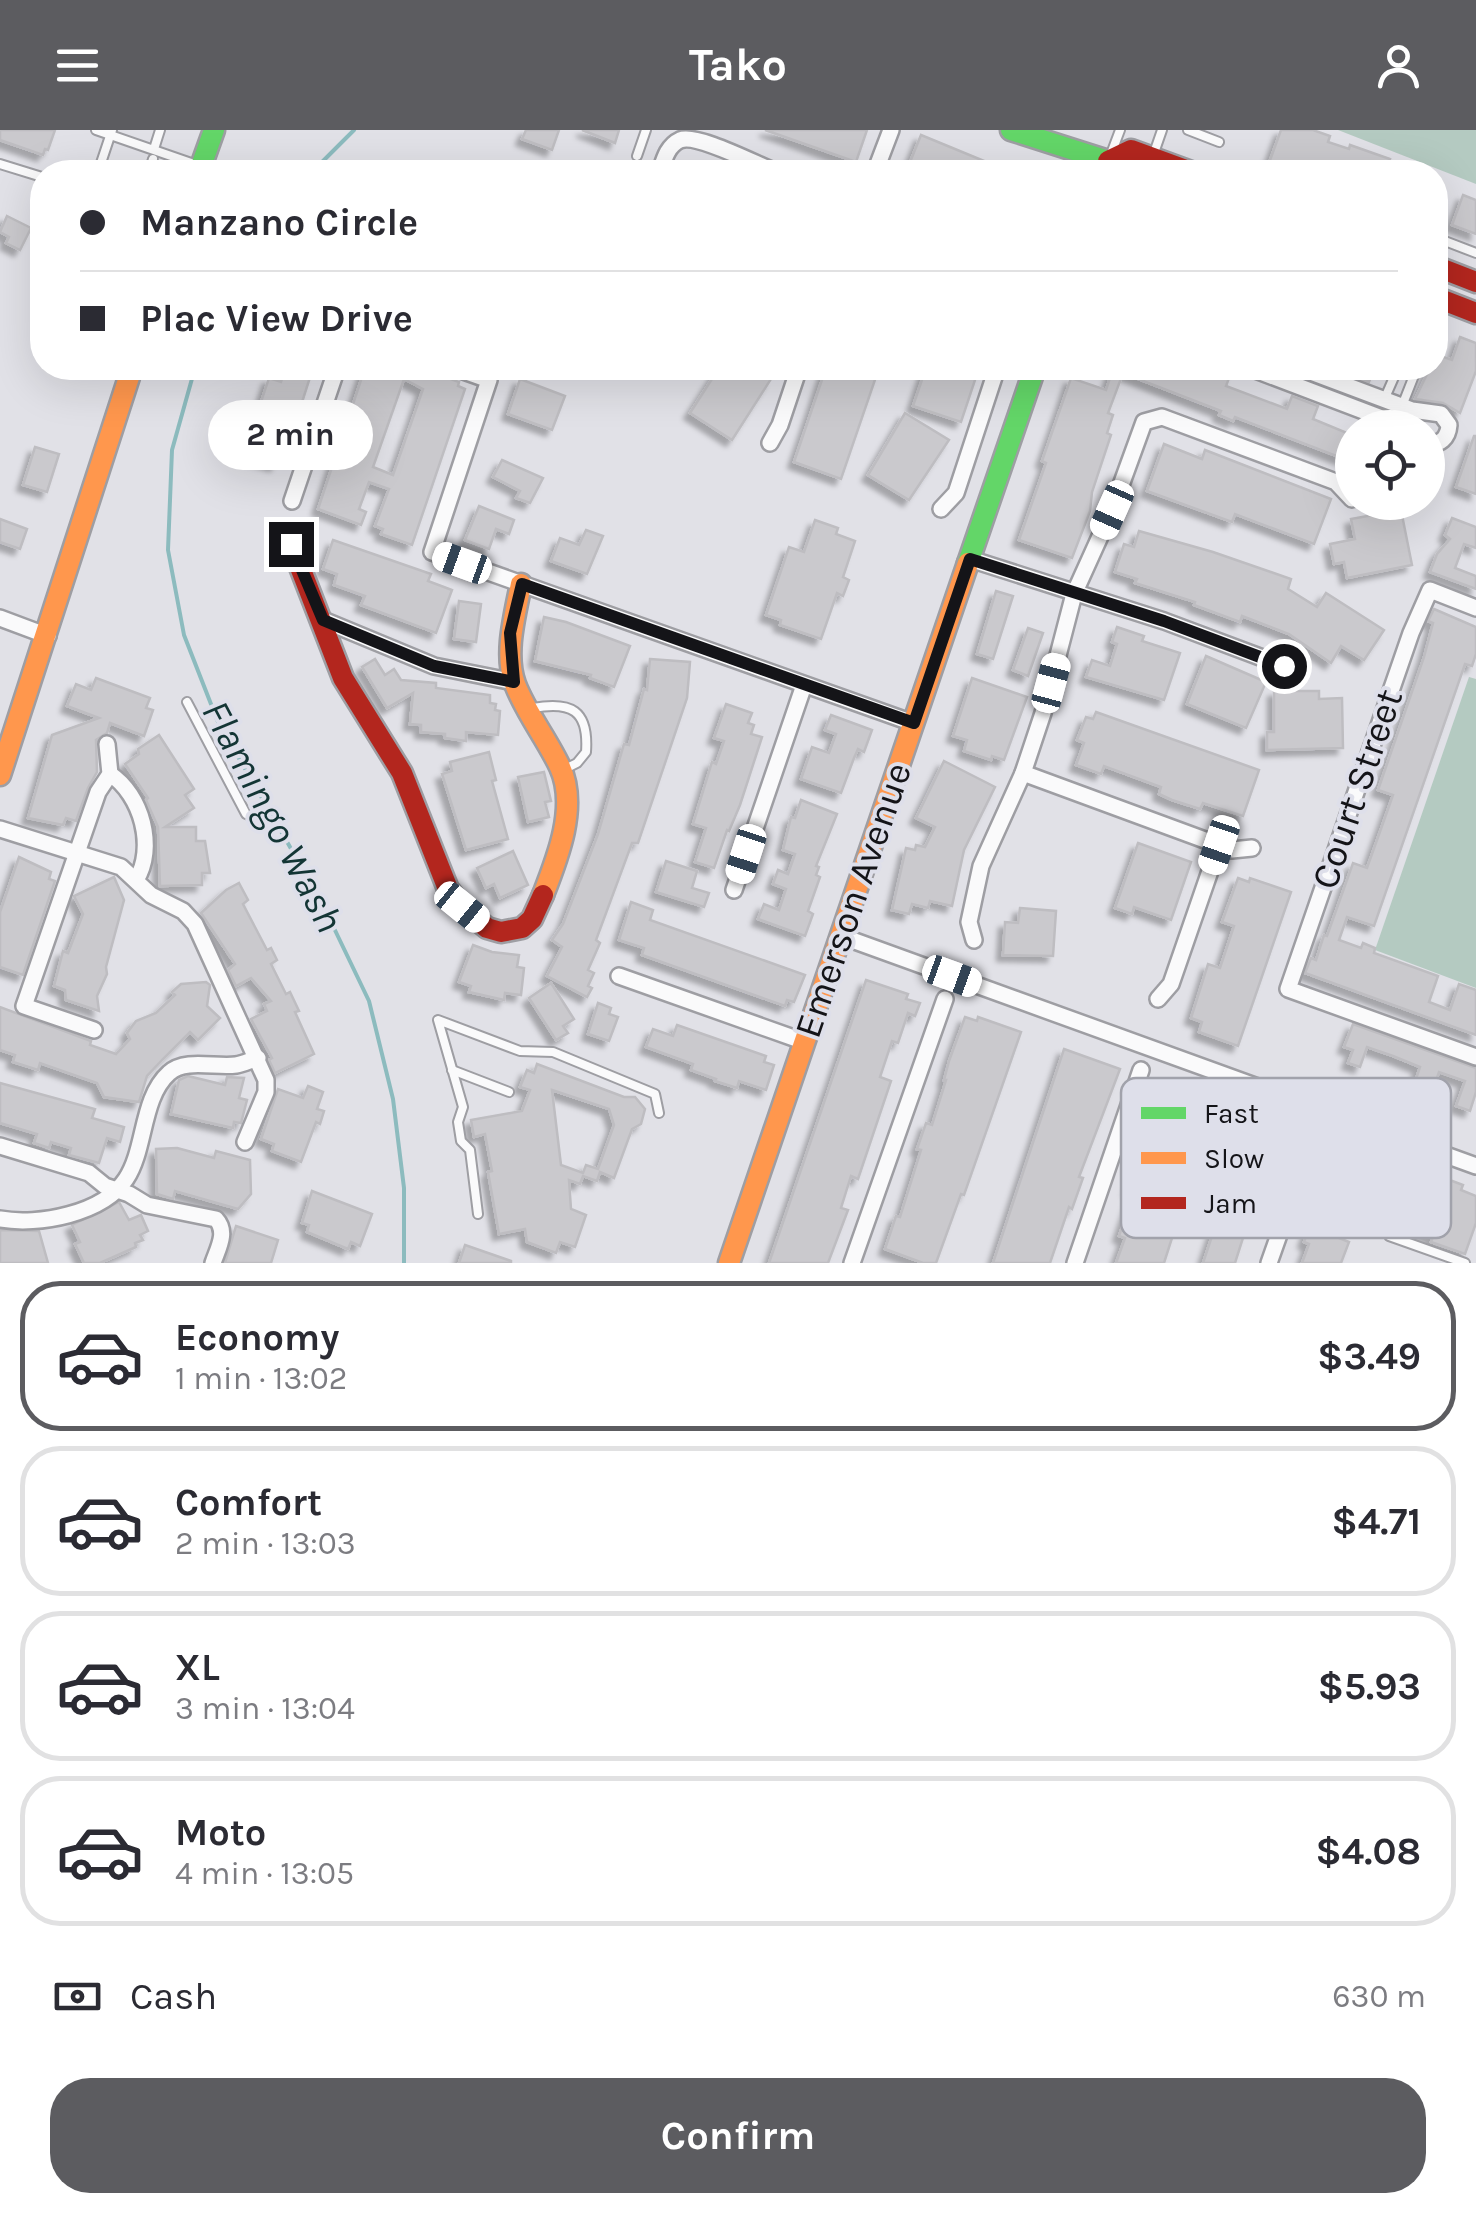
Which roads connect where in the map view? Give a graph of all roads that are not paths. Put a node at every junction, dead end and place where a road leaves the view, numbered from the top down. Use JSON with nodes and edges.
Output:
{"nodes":[{"id":1,"x":96,"y":130,"type":"edge"},
{"id":2,"x":160,"y":130,"type":"edge"},
{"id":3,"x":214,"y":130,"type":"edge"},
{"id":4,"x":646,"y":130,"type":"edge"},
{"id":5,"x":891,"y":130,"type":"edge"},
{"id":6,"x":1013,"y":130,"type":"edge"},
{"id":7,"x":1120,"y":130,"type":"edge"},
{"id":8,"x":1162,"y":130,"type":"edge"},
{"id":9,"x":1188,"y":130,"type":"edge"},
{"id":10,"x":111,"y":132,"type":"edge"},
{"id":11,"x":1072,"y":138,"type":"edge"},
{"id":12,"x":1219,"y":142,"type":"dead end"},
{"id":13,"x":153,"y":154,"type":"junction"},
{"id":14,"x":636,"y":156,"type":"dead end"},
{"id":15,"x":1152,"y":158,"type":"junction"},
{"id":16,"x":102,"y":160,"type":"edge"},
{"id":17,"x":151,"y":160,"type":"edge"},
{"id":18,"x":172,"y":160,"type":"edge"},
{"id":19,"x":203,"y":160,"type":"edge"},
{"id":20,"x":664,"y":160,"type":"edge"},
{"id":21,"x":747,"y":160,"type":"edge"},
{"id":22,"x":880,"y":160,"type":"edge"},
{"id":23,"x":1099,"y":160,"type":"edge"},
{"id":24,"x":1112,"y":160,"type":"edge"},
{"id":25,"x":1120,"y":160,"type":"edge"},
{"id":26,"x":1158,"y":160,"type":"edge"},
{"id":27,"x":0,"y":164,"type":"edge"},
{"id":28,"x":30,"y":173,"type":"edge"},
{"id":29,"x":1448,"y":242,"type":"edge"},
{"id":30,"x":1476,"y":253,"type":"edge"},
{"id":31,"x":1448,"y":271,"type":"edge"},
{"id":32,"x":1476,"y":282,"type":"edge"},
{"id":33,"x":1448,"y":302,"type":"edge"},
{"id":34,"x":1476,"y":313,"type":"edge"},
{"id":35,"x":128,"y":380,"type":"edge"},
{"id":36,"x":332,"y":380,"type":"edge"},
{"id":37,"x":489,"y":380,"type":"edge"},
{"id":38,"x":795,"y":380,"type":"edge"},
{"id":39,"x":993,"y":380,"type":"edge"},
{"id":40,"x":1030,"y":380,"type":"edge"},
{"id":41,"x":1300,"y":380,"type":"edge"},
{"id":42,"x":1328,"y":380,"type":"edge"},
{"id":43,"x":1396,"y":380,"type":"edge"},
{"id":44,"x":1409,"y":380,"type":"edge"},
{"id":45,"x":1392,"y":407,"type":"junction"},
{"id":46,"x":1394,"y":410,"type":"edge"},
{"id":47,"x":1420,"y":410,"type":"edge"},
{"id":48,"x":770,"y":443,"type":"dead end"},
{"id":49,"x":1335,"y":482,"type":"edge"},
{"id":50,"x":292,"y":501,"type":"dead end"},
{"id":51,"x":941,"y":510,"type":"dead end"},
{"id":52,"x":291,"y":544,"type":"dead end"},
{"id":53,"x":970,"y":559,"type":"junction"},
{"id":54,"x":522,"y":584,"type":"junction"},
{"id":55,"x":1074,"y":594,"type":"junction"},
{"id":56,"x":1476,"y":608,"type":"edge"},
{"id":57,"x":0,"y":618,"type":"edge"},
{"id":58,"x":323,"y":620,"type":"junction"},
{"id":59,"x":48,"y":636,"type":"junction"},
{"id":60,"x":1284,"y":666,"type":"dead end"},
{"id":61,"x":514,"y":682,"type":"junction"},
{"id":62,"x":804,"y":684,"type":"junction"},
{"id":63,"x":187,"y":702,"type":"dead end"},
{"id":64,"x":528,"y":709,"type":"junction"},
{"id":65,"x":914,"y":723,"type":"junction"},
{"id":66,"x":107,"y":744,"type":"dead end"},
{"id":67,"x":4,"y":747,"type":"edge"},
{"id":68,"x":562,"y":770,"type":"junction"},
{"id":69,"x":1023,"y":773,"type":"junction"},
{"id":70,"x":110,"y":774,"type":"junction"},
{"id":71,"x":0,"y":775,"type":"edge"},
{"id":72,"x":268,"y":823,"type":"dead end"},
{"id":73,"x":0,"y":830,"type":"edge"},
{"id":74,"x":1219,"y":845,"type":"junction"},
{"id":75,"x":1252,"y":848,"type":"dead end"},
{"id":76,"x":76,"y":854,"type":"junction"},
{"id":77,"x":136,"y":880,"type":"junction"},
{"id":78,"x":734,"y":890,"type":"dead end"},
{"id":79,"x":841,"y":936,"type":"junction"},
{"id":80,"x":974,"y":940,"type":"dead end"},
{"id":81,"x":618,"y":976,"type":"dead end"},
{"id":82,"x":945,"y":999,"type":"dead end"},
{"id":83,"x":1158,"y":999,"type":"dead end"},
{"id":84,"x":94,"y":1030,"type":"dead end"},
{"id":85,"x":805,"y":1042,"type":"junction"},
{"id":86,"x":1476,"y":1057,"type":"edge"},
{"id":87,"x":258,"y":1058,"type":"junction"},
{"id":88,"x":452,"y":1070,"type":"junction"},
{"id":89,"x":1142,"y":1070,"type":"dead end"},
{"id":90,"x":1139,"y":1078,"type":"edge"},
{"id":91,"x":1234,"y":1078,"type":"edge"},
{"id":92,"x":509,"y":1092,"type":"dead end"},
{"id":93,"x":659,"y":1113,"type":"dead end"},
{"id":94,"x":1121,"y":1130,"type":"edge"},
{"id":95,"x":244,"y":1142,"type":"dead end"},
{"id":96,"x":0,"y":1146,"type":"edge"},
{"id":97,"x":1451,"y":1157,"type":"edge"},
{"id":98,"x":1476,"y":1166,"type":"edge"},
{"id":99,"x":116,"y":1189,"type":"junction"},
{"id":100,"x":478,"y":1214,"type":"dead end"},
{"id":101,"x":0,"y":1218,"type":"edge"},
{"id":102,"x":1278,"y":1238,"type":"edge"},
{"id":103,"x":1395,"y":1238,"type":"edge"},
{"id":104,"x":213,"y":1263,"type":"edge"},
{"id":105,"x":729,"y":1263,"type":"edge"},
{"id":106,"x":852,"y":1263,"type":"edge"},
{"id":107,"x":1075,"y":1263,"type":"edge"},
{"id":108,"x":1269,"y":1263,"type":"edge"},
{"id":109,"x":1465,"y":1263,"type":"edge"}],
"edges":[{"from":1,"to":10,"type":"lane"},
{"from":2,"to":13,"type":"lane"},
{"from":3,"to":19,"type":"street"},
{"from":4,"to":14,"type":"lane"},
{"from":5,"to":22,"type":"street"},
{"from":6,"to":11,"type":"street"},
{"from":7,"to":24,"type":"lane"},
{"from":8,"to":15,"type":"lane"},
{"from":9,"to":12,"type":"lane"},
{"from":10,"to":13,"type":"lane"},
{"from":10,"to":16,"type":"lane"},
{"from":11,"to":23,"type":"street"},
{"from":13,"to":17,"type":"lane"},
{"from":13,"to":18,"type":"lane"},
{"from":15,"to":25,"type":"street"},
{"from":15,"to":26,"type":"street"},
{"from":20,"to":21,"type":"street"},
{"from":27,"to":28,"type":"lane"},
{"from":29,"to":30,"type":"lane"},
{"from":31,"to":32,"type":"street"},
{"from":33,"to":34,"type":"street"},
{"from":35,"to":59,"type":"street"},
{"from":36,"to":50,"type":"street"},
{"from":37,"to":54,"type":"street"},
{"from":38,"to":48,"type":"street"},
{"from":39,"to":51,"type":"street"},
{"from":40,"to":53,"type":"street","name":"Emerson Avenue"},
{"from":41,"to":45,"type":"street"},
{"from":42,"to":45,"type":"street"},
{"from":43,"to":45,"type":"lane"},
{"from":44,"to":45,"type":"lane"},
{"from":45,"to":46,"type":"street"},
{"from":45,"to":47,"type":"street"},
{"from":49,"to":55,"type":"street"},
{"from":52,"to":58,"type":"street"},
{"from":53,"to":55,"type":"street"},
{"from":53,"to":65,"type":"street","name":"Emerson Avenue"},
{"from":54,"to":61,"type":"street"},
{"from":54,"to":62,"type":"street"},
{"from":55,"to":60,"type":"street"},
{"from":55,"to":69,"type":"street"},
{"from":56,"to":86,"type":"street","name":"Court Street"},
{"from":57,"to":59,"type":"street"},
{"from":58,"to":61,"type":"street"},
{"from":58,"to":68,"type":"street"},
{"from":59,"to":67,"type":"street"},
{"from":61,"to":64,"type":"street"},
{"from":62,"to":65,"type":"street"},
{"from":62,"to":78,"type":"street"},
{"from":63,"to":72,"type":"lane"},
{"from":64,"to":68,"type":"street"},
{"from":64,"to":68,"type":"lane"},
{"from":65,"to":79,"type":"street","name":"Emerson Avenue"},
{"from":66,"to":70,"type":"street"},
{"from":67,"to":71,"type":"street"},
{"from":69,"to":74,"type":"street"},
{"from":69,"to":80,"type":"street"},
{"from":70,"to":76,"type":"street"},
{"from":70,"to":77,"type":"street"},
{"from":73,"to":76,"type":"street"},
{"from":74,"to":75,"type":"street"},
{"from":74,"to":83,"type":"street"},
{"from":76,"to":77,"type":"street"},
{"from":76,"to":84,"type":"street"},
{"from":77,"to":87,"type":"street"},
{"from":79,"to":85,"type":"street","name":"Emerson Avenue"},
{"from":79,"to":91,"type":"street"},
{"from":81,"to":85,"type":"street"},
{"from":82,"to":106,"type":"street"},
{"from":85,"to":105,"type":"street","name":"Emerson Avenue"},
{"from":87,"to":95,"type":"street"},
{"from":87,"to":99,"type":"street"},
{"from":88,"to":92,"type":"lane"},
{"from":88,"to":93,"type":"lane"},
{"from":88,"to":100,"type":"lane"},
{"from":89,"to":90,"type":"street"},
{"from":94,"to":107,"type":"street"},
{"from":96,"to":99,"type":"street"},
{"from":97,"to":98,"type":"street"},
{"from":99,"to":101,"type":"street"},
{"from":99,"to":104,"type":"street"},
{"from":102,"to":108,"type":"street"},
{"from":103,"to":109,"type":"lane"}]}
